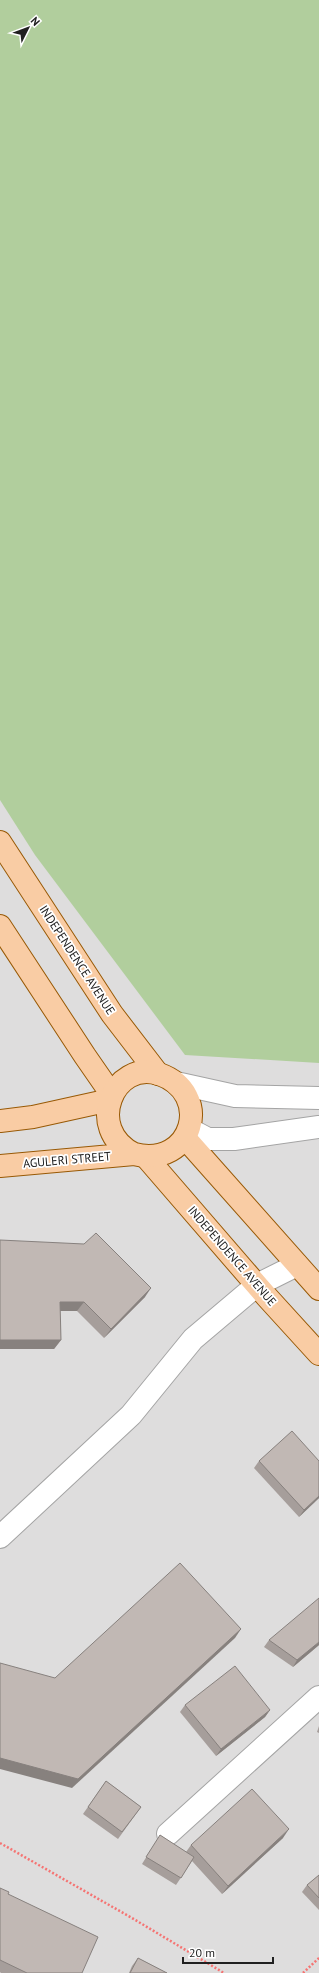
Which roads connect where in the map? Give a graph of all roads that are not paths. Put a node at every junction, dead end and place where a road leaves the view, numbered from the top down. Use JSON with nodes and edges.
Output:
{"nodes":[{"id":1,"x":0,"y":842,"type":"edge"},
{"id":2,"x":0,"y":926,"type":"edge"},
{"id":3,"x":167,"y":1078,"type":"junction"},
{"id":4,"x":111,"y":1097,"type":"junction"},
{"id":5,"x":319,"y":1098,"type":"edge"},
{"id":6,"x":0,"y":1121,"type":"edge"},
{"id":7,"x":319,"y":1127,"type":"edge"},
{"id":8,"x":187,"y":1134,"type":"junction"},
{"id":9,"x":140,"y":1155,"type":"junction"},
{"id":10,"x":0,"y":1166,"type":"edge"},
{"id":11,"x":297,"y":1266,"type":"junction"},
{"id":12,"x":257,"y":1285,"type":"junction"},
{"id":13,"x":319,"y":1289,"type":"edge"},
{"id":14,"x":319,"y":1354,"type":"edge"},
{"id":15,"x":0,"y":1537,"type":"edge"},
{"id":16,"x":319,"y":1697,"type":"edge"},
{"id":17,"x":168,"y":1834,"type":"dead end"}],
"edges":[{"from":1,"to":3,"type":"main road","name":"INDEPENDENCE AVENUE"},
{"from":2,"to":4,"type":"main road"},
{"from":3,"to":4,"type":"main road"},
{"from":3,"to":5,"type":"street"},
{"from":3,"to":8,"type":"main road","name":"INDEPENDENCE AVENUE"},
{"from":4,"to":6,"type":"main road"},
{"from":4,"to":9,"type":"main road","name":"INDEPENDENCE AVENUE"},
{"from":7,"to":8,"type":"street"},
{"from":8,"to":9,"type":"main road"},
{"from":8,"to":11,"type":"main road"},
{"from":9,"to":10,"type":"main road","name":"AGULERI STREET"},
{"from":9,"to":12,"type":"main road","name":"INDEPENDENCE AVENUE"},
{"from":11,"to":12,"type":"street"},
{"from":11,"to":13,"type":"main road"},
{"from":12,"to":14,"type":"main road","name":"INDEPENDENCE AVENUE"},
{"from":12,"to":15,"type":"street"},
{"from":16,"to":17,"type":"street"}]}
